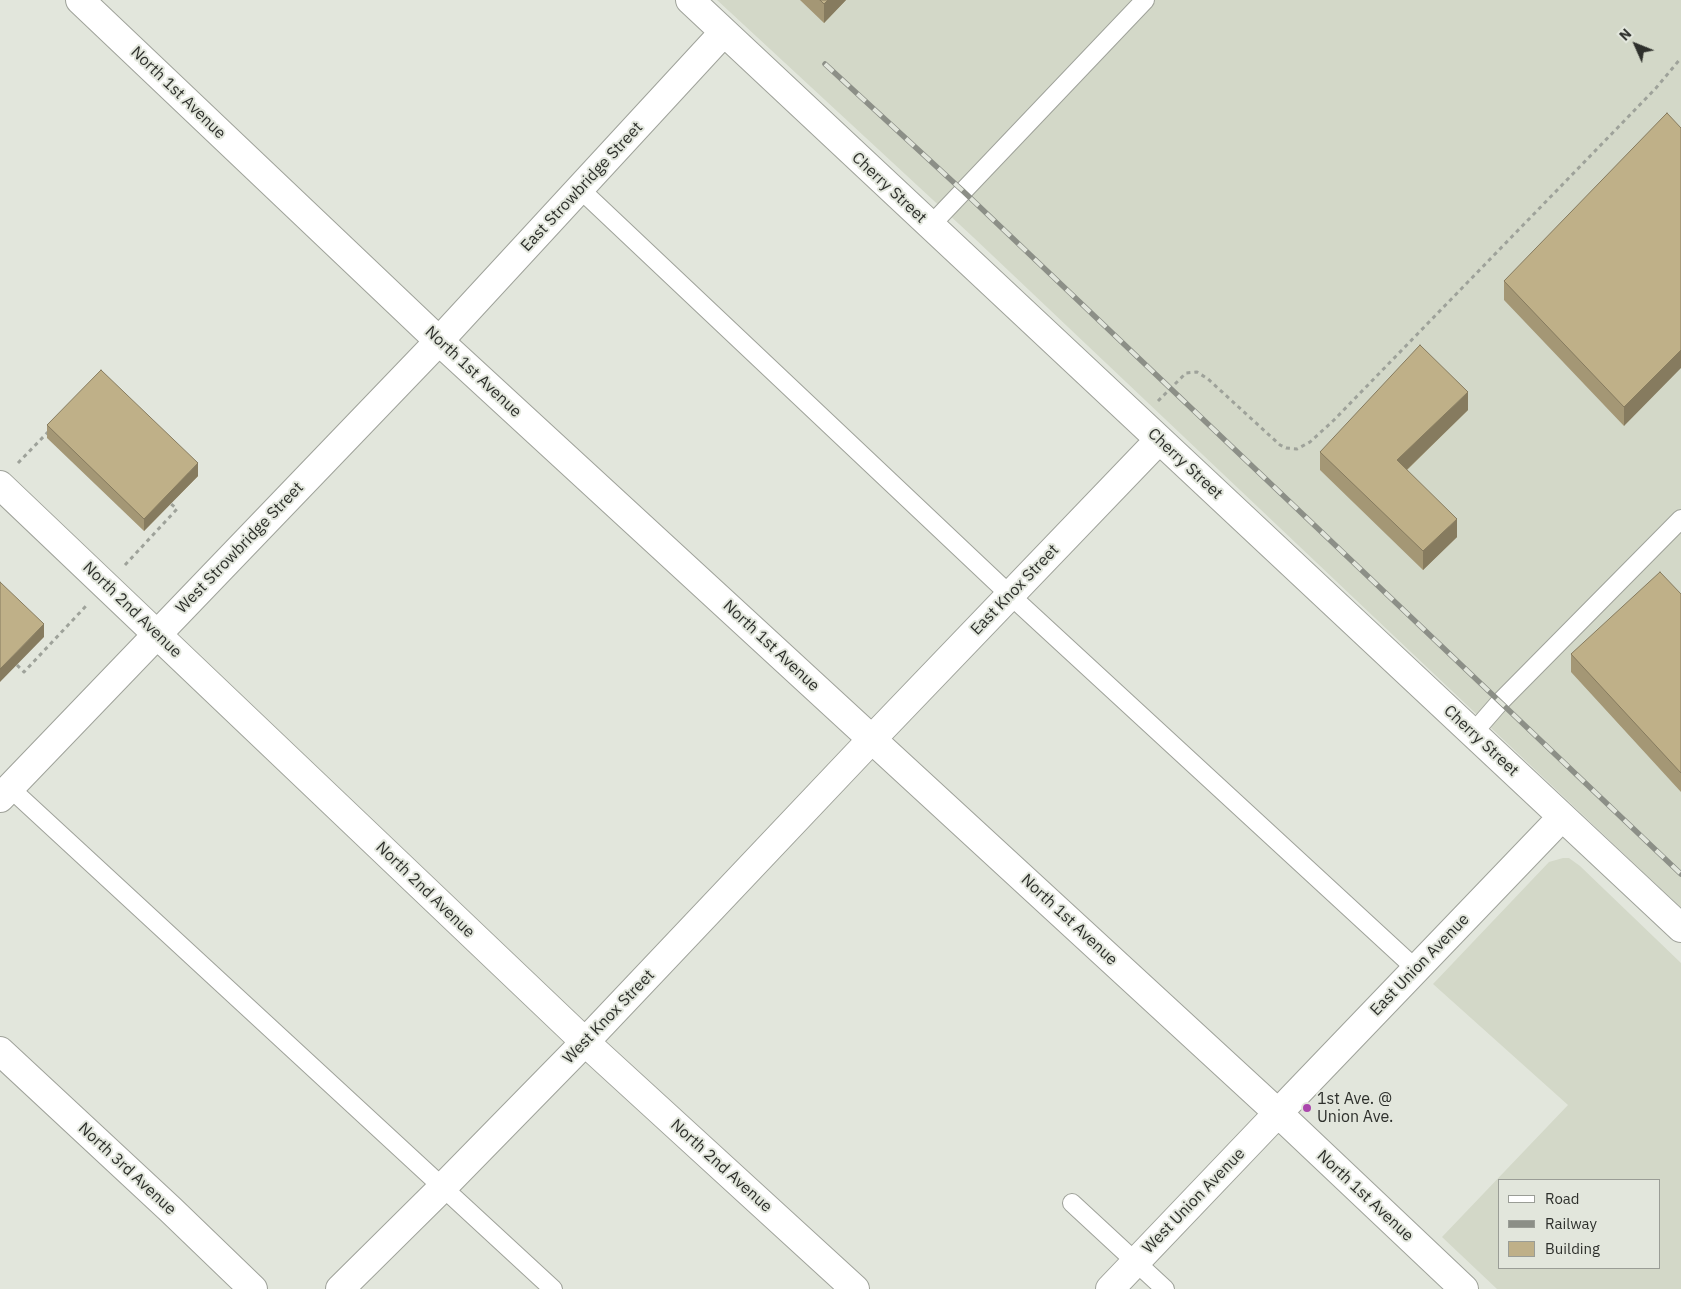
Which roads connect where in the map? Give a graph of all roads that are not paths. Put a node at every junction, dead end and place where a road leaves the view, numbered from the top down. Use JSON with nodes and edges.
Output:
{"nodes":[{"id":1,"x":80,"y":0,"type":"edge"},
{"id":2,"x":690,"y":0,"type":"edge"},
{"id":3,"x":1146,"y":0,"type":"edge"},
{"id":4,"x":724,"y":32,"type":"junction"},
{"id":5,"x":580,"y":189,"type":"junction"},
{"id":6,"x":930,"y":226,"type":"junction"},
{"id":7,"x":439,"y":341,"type":"junction"},
{"id":8,"x":1158,"y":440,"type":"junction"},
{"id":9,"x":6,"y":476,"type":"edge"},
{"id":10,"x":1681,"y":519,"type":"edge"},
{"id":11,"x":1010,"y":595,"type":"junction"},
{"id":12,"x":157,"y":635,"type":"junction"},
{"id":13,"x":1473,"y":733,"type":"junction"},
{"id":14,"x":872,"y":739,"type":"junction"},
{"id":15,"x":5,"y":793,"type":"edge"},
{"id":16,"x":1562,"y":817,"type":"junction"},
{"id":17,"x":1681,"y":928,"type":"edge"},
{"id":18,"x":1416,"y":969,"type":"junction"},
{"id":19,"x":585,"y":1042,"type":"junction"},
{"id":20,"x":0,"y":1051,"type":"edge"},
{"id":21,"x":1278,"y":1113,"type":"junction"},
{"id":22,"x":442,"y":1188,"type":"junction"},
{"id":23,"x":1072,"y":1202,"type":"dead end"},
{"id":24,"x":1136,"y":1262,"type":"junction"},
{"id":25,"x":253,"y":1289,"type":"edge"},
{"id":26,"x":340,"y":1289,"type":"edge"},
{"id":27,"x":553,"y":1289,"type":"edge"},
{"id":28,"x":855,"y":1289,"type":"edge"},
{"id":29,"x":1110,"y":1289,"type":"edge"},
{"id":30,"x":1165,"y":1289,"type":"edge"},
{"id":31,"x":1464,"y":1289,"type":"edge"}],
"edges":[{"from":1,"to":7,"type":"street","name":"North 1st Avenue"},
{"from":2,"to":4,"type":"street","name":"Cherry Street"},
{"from":3,"to":6,"type":"lane"},
{"from":4,"to":5,"type":"street","name":"East Strowbridge Street"},
{"from":4,"to":6,"type":"street","name":"Cherry Street"},
{"from":5,"to":7,"type":"street","name":"East Strowbridge Street"},
{"from":5,"to":11,"type":"lane"},
{"from":6,"to":8,"type":"street","name":"Cherry Street"},
{"from":7,"to":12,"type":"street","name":"West Strowbridge Street"},
{"from":7,"to":14,"type":"street","name":"North 1st Avenue"},
{"from":8,"to":11,"type":"street","name":"East Knox Street"},
{"from":8,"to":13,"type":"street","name":"Cherry Street"},
{"from":9,"to":12,"type":"street","name":"North 2nd Avenue"},
{"from":10,"to":13,"type":"lane"},
{"from":11,"to":14,"type":"street","name":"East Knox Street"},
{"from":11,"to":18,"type":"lane"},
{"from":12,"to":15,"type":"street","name":"West Strowbridge Street"},
{"from":12,"to":19,"type":"street","name":"North 2nd Avenue"},
{"from":13,"to":16,"type":"street","name":"Cherry Street"},
{"from":14,"to":19,"type":"street","name":"West Knox Street"},
{"from":14,"to":21,"type":"street","name":"North 1st Avenue"},
{"from":15,"to":22,"type":"lane"},
{"from":16,"to":17,"type":"street","name":"Cherry Street"},
{"from":16,"to":18,"type":"street","name":"East Union Avenue"},
{"from":18,"to":21,"type":"street","name":"East Union Avenue"},
{"from":19,"to":22,"type":"street","name":"West Knox Street"},
{"from":19,"to":28,"type":"street","name":"North 2nd Avenue"},
{"from":20,"to":25,"type":"street","name":"North 3rd Avenue"},
{"from":21,"to":24,"type":"street","name":"West Union Avenue"},
{"from":21,"to":31,"type":"street","name":"North 1st Avenue"},
{"from":22,"to":26,"type":"street","name":"West Knox Street"},
{"from":22,"to":27,"type":"lane"},
{"from":23,"to":24,"type":"lane"},
{"from":24,"to":29,"type":"street","name":"West Union Avenue"},
{"from":24,"to":30,"type":"lane"}]}
